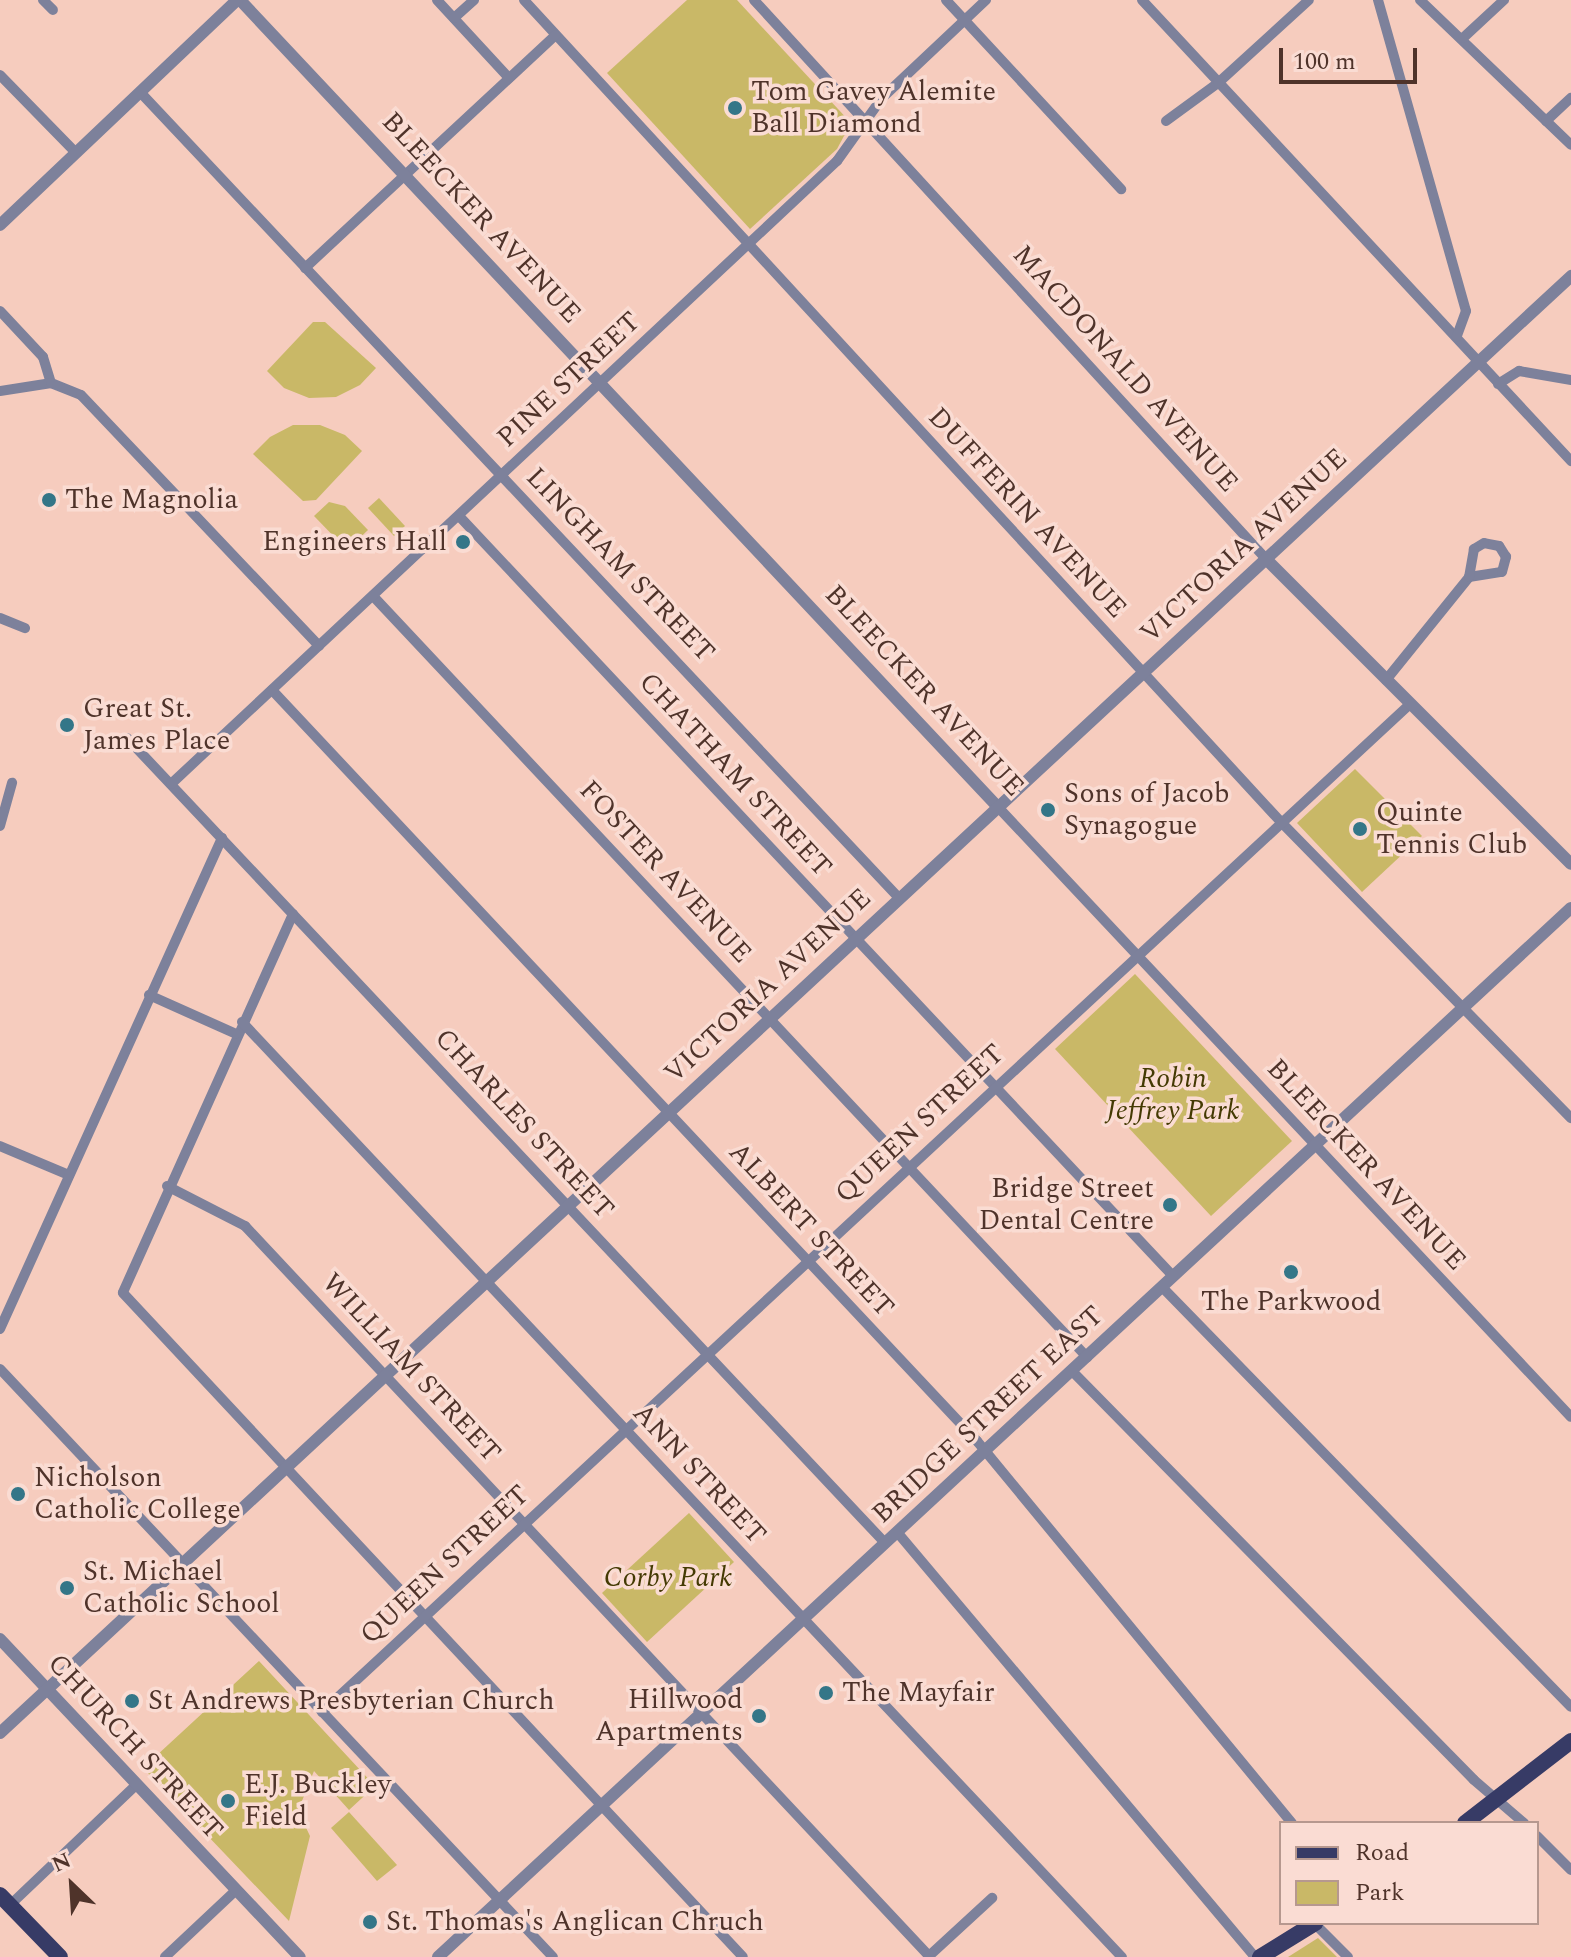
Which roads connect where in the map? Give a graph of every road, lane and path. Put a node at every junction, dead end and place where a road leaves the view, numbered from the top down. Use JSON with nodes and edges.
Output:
{"nodes":[{"id":1,"x":43,"y":0,"type":"edge"},
{"id":2,"x":239,"y":0,"type":"edge"},
{"id":3,"x":437,"y":0,"type":"edge"},
{"id":4,"x":474,"y":0,"type":"edge"},
{"id":5,"x":524,"y":0,"type":"edge"},
{"id":6,"x":754,"y":0,"type":"edge"},
{"id":7,"x":946,"y":0,"type":"edge"},
{"id":8,"x":986,"y":0,"type":"edge"},
{"id":9,"x":1142,"y":0,"type":"edge"},
{"id":10,"x":1309,"y":0,"type":"edge"},
{"id":11,"x":1378,"y":0,"type":"edge"},
{"id":12,"x":1420,"y":0,"type":"edge"},
{"id":13,"x":1504,"y":0,"type":"edge"},
{"id":14,"x":53,"y":10,"type":"dead end"},
{"id":15,"x":454,"y":18,"type":"junction"},
{"id":16,"x":965,"y":20,"type":"junction"},
{"id":17,"x":556,"y":35,"type":"junction"},
{"id":18,"x":1463,"y":38,"type":"junction"},
{"id":19,"x":0,"y":75,"type":"edge"},
{"id":20,"x":509,"y":78,"type":"junction"},
{"id":21,"x":1218,"y":83,"type":"junction"},
{"id":22,"x":140,"y":92,"type":"junction"},
{"id":23,"x":1571,"y":98,"type":"edge"},
{"id":24,"x":865,"y":121,"type":"junction"},
{"id":25,"x":1166,"y":121,"type":"dead end"},
{"id":26,"x":1546,"y":121,"type":"junction"},
{"id":27,"x":1571,"y":145,"type":"edge"},
{"id":28,"x":76,"y":153,"type":"junction"},
{"id":29,"x":407,"y":175,"type":"junction"},
{"id":30,"x":1121,"y":189,"type":"dead end"},
{"id":31,"x":0,"y":225,"type":"edge"},
{"id":32,"x":749,"y":246,"type":"junction"},
{"id":33,"x":305,"y":268,"type":"junction"},
{"id":34,"x":1571,"y":276,"type":"edge"},
{"id":35,"x":0,"y":311,"type":"edge"},
{"id":36,"x":1457,"y":336,"type":"junction"},
{"id":37,"x":1478,"y":363,"type":"junction"},
{"id":38,"x":1571,"y":380,"type":"edge"},
{"id":39,"x":603,"y":382,"type":"junction"},
{"id":40,"x":51,"y":383,"type":"junction"},
{"id":41,"x":1498,"y":384,"type":"junction"},
{"id":42,"x":0,"y":391,"type":"edge"},
{"id":43,"x":1571,"y":461,"type":"edge"},
{"id":44,"x":502,"y":476,"type":"junction"},
{"id":45,"x":459,"y":516,"type":"junction"},
{"id":46,"x":1266,"y":559,"type":"junction"},
{"id":47,"x":1469,"y":577,"type":"dead end"},
{"id":48,"x":373,"y":596,"type":"junction"},
{"id":49,"x":0,"y":618,"type":"edge"},
{"id":50,"x":25,"y":628,"type":"dead end"},
{"id":51,"x":319,"y":646,"type":"junction"},
{"id":52,"x":1142,"y":673,"type":"junction"},
{"id":53,"x":1386,"y":680,"type":"junction"},
{"id":54,"x":272,"y":690,"type":"junction"},
{"id":55,"x":1410,"y":704,"type":"junction"},
{"id":56,"x":127,"y":738,"type":"dead end"},
{"id":57,"x":12,"y":783,"type":"dead end"},
{"id":58,"x":171,"y":784,"type":"junction"},
{"id":59,"x":997,"y":806,"type":"junction"},
{"id":60,"x":1280,"y":821,"type":"junction"},
{"id":61,"x":0,"y":826,"type":"edge"},
{"id":62,"x":222,"y":838,"type":"junction"},
{"id":63,"x":1571,"y":864,"type":"edge"},
{"id":64,"x":899,"y":898,"type":"junction"},
{"id":65,"x":1571,"y":908,"type":"edge"},
{"id":66,"x":293,"y":914,"type":"junction"},
{"id":67,"x":855,"y":938,"type":"junction"},
{"id":68,"x":1137,"y":956,"type":"junction"},
{"id":69,"x":149,"y":995,"type":"junction"},
{"id":70,"x":1462,"y":1009,"type":"junction"},
{"id":71,"x":769,"y":1018,"type":"junction"},
{"id":72,"x":242,"y":1022,"type":"junction"},
{"id":73,"x":236,"y":1034,"type":"junction"},
{"id":74,"x":995,"y":1087,"type":"junction"},
{"id":75,"x":668,"y":1111,"type":"junction"},
{"id":76,"x":1571,"y":1118,"type":"edge"},
{"id":77,"x":1314,"y":1145,"type":"junction"},
{"id":78,"x":0,"y":1146,"type":"edge"},
{"id":79,"x":909,"y":1167,"type":"junction"},
{"id":80,"x":69,"y":1175,"type":"junction"},
{"id":81,"x":167,"y":1186,"type":"junction"},
{"id":82,"x":568,"y":1205,"type":"junction"},
{"id":83,"x":806,"y":1261,"type":"junction"},
{"id":84,"x":1173,"y":1276,"type":"junction"},
{"id":85,"x":486,"y":1280,"type":"junction"},
{"id":86,"x":1162,"y":1287,"type":"junction"},
{"id":87,"x":0,"y":1329,"type":"edge"},
{"id":88,"x":707,"y":1354,"type":"junction"},
{"id":89,"x":1087,"y":1357,"type":"junction"},
{"id":90,"x":0,"y":1369,"type":"edge"},
{"id":91,"x":1072,"y":1371,"type":"junction"},
{"id":92,"x":383,"y":1373,"type":"junction"},
{"id":93,"x":1571,"y":1417,"type":"edge"},
{"id":94,"x":625,"y":1430,"type":"junction"},
{"id":95,"x":985,"y":1452,"type":"junction"},
{"id":96,"x":283,"y":1467,"type":"junction"},
{"id":97,"x":525,"y":1525,"type":"junction"},
{"id":98,"x":897,"y":1532,"type":"junction"},
{"id":99,"x":885,"y":1543,"type":"junction"},
{"id":100,"x":182,"y":1562,"type":"junction"},
{"id":101,"x":424,"y":1618,"type":"junction"},
{"id":102,"x":803,"y":1621,"type":"junction"},
{"id":103,"x":0,"y":1639,"type":"edge"},
{"id":104,"x":48,"y":1689,"type":"junction"},
{"id":105,"x":1571,"y":1707,"type":"edge"},
{"id":106,"x":322,"y":1712,"type":"junction"},
{"id":107,"x":702,"y":1714,"type":"junction"},
{"id":108,"x":0,"y":1733,"type":"edge"},
{"id":109,"x":1571,"y":1741,"type":"edge"},
{"id":110,"x":137,"y":1784,"type":"junction"},
{"id":111,"x":1496,"y":1799,"type":"junction"},
{"id":112,"x":602,"y":1808,"type":"junction"},
{"id":113,"x":1290,"y":1821,"type":"edge"},
{"id":114,"x":1468,"y":1821,"type":"edge"},
{"id":115,"x":1522,"y":1821,"type":"edge"},
{"id":116,"x":1539,"y":1838,"type":"edge"},
{"id":117,"x":1571,"y":1870,"type":"edge"},
{"id":118,"x":236,"y":1890,"type":"junction"},
{"id":119,"x":992,"y":1898,"type":"dead end"},
{"id":120,"x":5,"y":1900,"type":"edge"},
{"id":121,"x":499,"y":1901,"type":"junction"},
{"id":122,"x":1312,"y":1925,"type":"edge"},
{"id":123,"x":1317,"y":1925,"type":"edge"},
{"id":124,"x":930,"y":1956,"type":"edge"},
{"id":125,"x":60,"y":1957,"type":"edge"},
{"id":126,"x":165,"y":1957,"type":"edge"},
{"id":127,"x":300,"y":1957,"type":"edge"},
{"id":128,"x":438,"y":1957,"type":"edge"},
{"id":129,"x":553,"y":1957,"type":"edge"},
{"id":130,"x":743,"y":1957,"type":"edge"},
{"id":131,"x":1122,"y":1957,"type":"edge"},
{"id":132,"x":1258,"y":1957,"type":"edge"},
{"id":133,"x":1348,"y":1957,"type":"edge"}],
"edges":[{"from":1,"to":14,"type":"street"},
{"from":2,"to":22,"type":"street"},
{"from":2,"to":29,"type":"street","name":"BLEECKER AVENUE"},
{"from":3,"to":15,"type":"street"},
{"from":4,"to":15,"type":"street"},
{"from":5,"to":17,"type":"street","name":"DUFFERIN AVENUE"},
{"from":6,"to":24,"type":"street","name":"MACDONALD AVENUE"},
{"from":7,"to":16,"type":"street"},
{"from":8,"to":16,"type":"street","name":"PINE STREET"},
{"from":9,"to":21,"type":"street"},
{"from":10,"to":21,"type":"street"},
{"from":11,"to":36,"type":"street"},
{"from":12,"to":18,"type":"street"},
{"from":13,"to":18,"type":"street"},
{"from":15,"to":20,"type":"street"},
{"from":16,"to":24,"type":"street","name":"PINE STREET"},
{"from":16,"to":30,"type":"street"},
{"from":17,"to":20,"type":"street"},
{"from":17,"to":32,"type":"street","name":"DUFFERIN AVENUE"},
{"from":18,"to":26,"type":"street"},
{"from":19,"to":28,"type":"street"},
{"from":20,"to":29,"type":"street"},
{"from":21,"to":25,"type":"street"},
{"from":21,"to":36,"type":"street"},
{"from":22,"to":28,"type":"street"},
{"from":22,"to":33,"type":"street","name":"LINGHAM STREET"},
{"from":23,"to":26,"type":"street"},
{"from":24,"to":32,"type":"street","name":"PINE STREET"},
{"from":24,"to":46,"type":"street","name":"MACDONALD AVENUE"},
{"from":26,"to":27,"type":"street"},
{"from":28,"to":31,"type":"street"},
{"from":29,"to":33,"type":"street"},
{"from":29,"to":39,"type":"street","name":"BLEECKER AVENUE"},
{"from":32,"to":39,"type":"street","name":"PINE STREET"},
{"from":32,"to":52,"type":"street","name":"DUFFERIN AVENUE"},
{"from":33,"to":44,"type":"street","name":"LINGHAM STREET"},
{"from":34,"to":37,"type":"street","name":"VICTORIA AVENUE"},
{"from":35,"to":40,"type":"street"},
{"from":36,"to":37,"type":"street"},
{"from":37,"to":41,"type":"street"},
{"from":37,"to":46,"type":"street","name":"VICTORIA AVENUE"},
{"from":38,"to":41,"type":"street"},
{"from":39,"to":44,"type":"street","name":"PINE STREET"},
{"from":39,"to":59,"type":"street","name":"BLEECKER AVENUE"},
{"from":40,"to":42,"type":"street"},
{"from":40,"to":51,"type":"street"},
{"from":41,"to":43,"type":"street"},
{"from":44,"to":45,"type":"street","name":"PINE STREET"},
{"from":44,"to":64,"type":"street","name":"LINGHAM STREET"},
{"from":45,"to":48,"type":"street","name":"PINE STREET"},
{"from":45,"to":67,"type":"street","name":"CHATHAM STREET"},
{"from":46,"to":52,"type":"street","name":"VICTORIA AVENUE"},
{"from":46,"to":53,"type":"street","name":"MACDONALD AVENUE"},
{"from":47,"to":53,"type":"street"},
{"from":48,"to":51,"type":"street","name":"PINE STREET"},
{"from":48,"to":71,"type":"street","name":"FOSTER AVENUE"},
{"from":49,"to":50,"type":"street"},
{"from":51,"to":54,"type":"street","name":"PINE STREET"},
{"from":52,"to":59,"type":"street","name":"VICTORIA AVENUE"},
{"from":52,"to":60,"type":"street","name":"DUFFERIN AVENUE"},
{"from":53,"to":55,"type":"street","name":"MACDONALD AVENUE"},
{"from":54,"to":58,"type":"street","name":"PINE STREET"},
{"from":54,"to":75,"type":"street","name":"ALBERT STREET"},
{"from":55,"to":60,"type":"street","name":"QUEEN STREET"},
{"from":55,"to":63,"type":"street","name":"MACDONALD AVENUE"},
{"from":56,"to":58,"type":"street","name":"CHARLES STREET"},
{"from":57,"to":61,"type":"street"},
{"from":58,"to":62,"type":"street","name":"CHARLES STREET"},
{"from":59,"to":64,"type":"street","name":"VICTORIA AVENUE"},
{"from":59,"to":68,"type":"street","name":"BLEECKER AVENUE"},
{"from":60,"to":68,"type":"street","name":"QUEEN STREET"},
{"from":60,"to":70,"type":"street","name":"DUFFERIN AVENUE"},
{"from":62,"to":66,"type":"street","name":"CHARLES STREET"},
{"from":62,"to":69,"type":"street"},
{"from":64,"to":67,"type":"street","name":"VICTORIA AVENUE"},
{"from":65,"to":70,"type":"street","name":"BRIDGE STREET EAST"},
{"from":66,"to":72,"type":"street"},
{"from":66,"to":82,"type":"street","name":"CHARLES STREET"},
{"from":67,"to":71,"type":"street","name":"VICTORIA AVENUE"},
{"from":67,"to":74,"type":"street","name":"CHATHAM STREET"},
{"from":68,"to":74,"type":"street","name":"QUEEN STREET"},
{"from":68,"to":77,"type":"street","name":"BLEECKER AVENUE"},
{"from":69,"to":73,"type":"street"},
{"from":69,"to":80,"type":"street"},
{"from":70,"to":76,"type":"street","name":"DUFFERIN AVENUE"},
{"from":70,"to":77,"type":"street","name":"BRIDGE STREET EAST"},
{"from":71,"to":75,"type":"street","name":"VICTORIA AVENUE"},
{"from":71,"to":79,"type":"street","name":"FOSTER AVENUE"},
{"from":72,"to":73,"type":"street"},
{"from":72,"to":85,"type":"street","name":"ANN STREET"},
{"from":73,"to":81,"type":"street"},
{"from":74,"to":79,"type":"street","name":"QUEEN STREET"},
{"from":74,"to":84,"type":"street","name":"CHATHAM STREET"},
{"from":75,"to":82,"type":"street","name":"VICTORIA AVENUE"},
{"from":75,"to":83,"type":"street","name":"ALBERT STREET"},
{"from":77,"to":84,"type":"street","name":"BRIDGE STREET EAST"},
{"from":77,"to":93,"type":"street","name":"BLEECKER AVENUE"},
{"from":78,"to":80,"type":"street"},
{"from":79,"to":83,"type":"street","name":"QUEEN STREET"},
{"from":79,"to":89,"type":"street","name":"FOSTER AVENUE"},
{"from":80,"to":87,"type":"street"},
{"from":81,"to":92,"type":"street","name":"WILLIAM STREET"},
{"from":81,"to":96,"type":"street"},
{"from":82,"to":85,"type":"street","name":"VICTORIA AVENUE"},
{"from":82,"to":88,"type":"street","name":"CHARLES STREET"},
{"from":83,"to":88,"type":"street","name":"QUEEN STREET"},
{"from":83,"to":95,"type":"street","name":"ALBERT STREET"},
{"from":84,"to":86,"type":"street","name":"BRIDGE STREET EAST"},
{"from":85,"to":92,"type":"street","name":"VICTORIA AVENUE"},
{"from":85,"to":94,"type":"street","name":"ANN STREET"},
{"from":86,"to":89,"type":"street","name":"BRIDGE STREET EAST"},
{"from":86,"to":105,"type":"street"},
{"from":88,"to":94,"type":"street","name":"QUEEN STREET"},
{"from":88,"to":99,"type":"street","name":"CHARLES STREET"},
{"from":89,"to":91,"type":"street","name":"BRIDGE STREET EAST"},
{"from":90,"to":100,"type":"street"},
{"from":91,"to":95,"type":"street","name":"BRIDGE STREET EAST"},
{"from":91,"to":111,"type":"street"},
{"from":92,"to":96,"type":"street","name":"VICTORIA AVENUE"},
{"from":92,"to":97,"type":"street","name":"WILLIAM STREET"},
{"from":94,"to":97,"type":"street","name":"QUEEN STREET"},
{"from":94,"to":102,"type":"street","name":"ANN STREET"},
{"from":95,"to":98,"type":"street","name":"BRIDGE STREET EAST"},
{"from":95,"to":113,"type":"street","name":"ALBERT STREET"},
{"from":96,"to":100,"type":"street","name":"VICTORIA AVENUE"},
{"from":96,"to":101,"type":"street"},
{"from":97,"to":101,"type":"street","name":"QUEEN STREET"},
{"from":97,"to":107,"type":"street","name":"WILLIAM STREET"},
{"from":98,"to":99,"type":"street","name":"BRIDGE STREET EAST"},
{"from":98,"to":132,"type":"street"},
{"from":99,"to":102,"type":"street","name":"BRIDGE STREET EAST"},
{"from":100,"to":104,"type":"street","name":"VICTORIA AVENUE"},
{"from":100,"to":106,"type":"street"},
{"from":101,"to":106,"type":"street","name":"QUEEN STREET"},
{"from":101,"to":112,"type":"street"},
{"from":102,"to":107,"type":"street","name":"BRIDGE STREET EAST"},
{"from":102,"to":131,"type":"street","name":"ANN STREET"},
{"from":103,"to":104,"type":"street","name":"CHURCH STREET"},
{"from":104,"to":108,"type":"street","name":"VICTORIA AVENUE"},
{"from":104,"to":110,"type":"street","name":"CHURCH STREET"},
{"from":106,"to":121,"type":"street"},
{"from":107,"to":112,"type":"street","name":"BRIDGE STREET EAST"},
{"from":107,"to":124,"type":"street","name":"WILLIAM STREET"},
{"from":109,"to":111,"type":"main road"},
{"from":110,"to":118,"type":"street","name":"CHURCH STREET"},
{"from":110,"to":120,"type":"street"},
{"from":111,"to":114,"type":"main road"},
{"from":111,"to":115,"type":"street"},
{"from":112,"to":121,"type":"street","name":"BRIDGE STREET EAST"},
{"from":112,"to":130,"type":"street"},
{"from":116,"to":117,"type":"street"},
{"from":118,"to":126,"type":"street"},
{"from":118,"to":127,"type":"street","name":"CHURCH STREET"},
{"from":119,"to":124,"type":"street"},
{"from":120,"to":125,"type":"main road"},
{"from":121,"to":128,"type":"street","name":"BRIDGE STREET EAST"},
{"from":121,"to":129,"type":"street"},
{"from":122,"to":132,"type":"main road"},
{"from":123,"to":133,"type":"street"}]}
